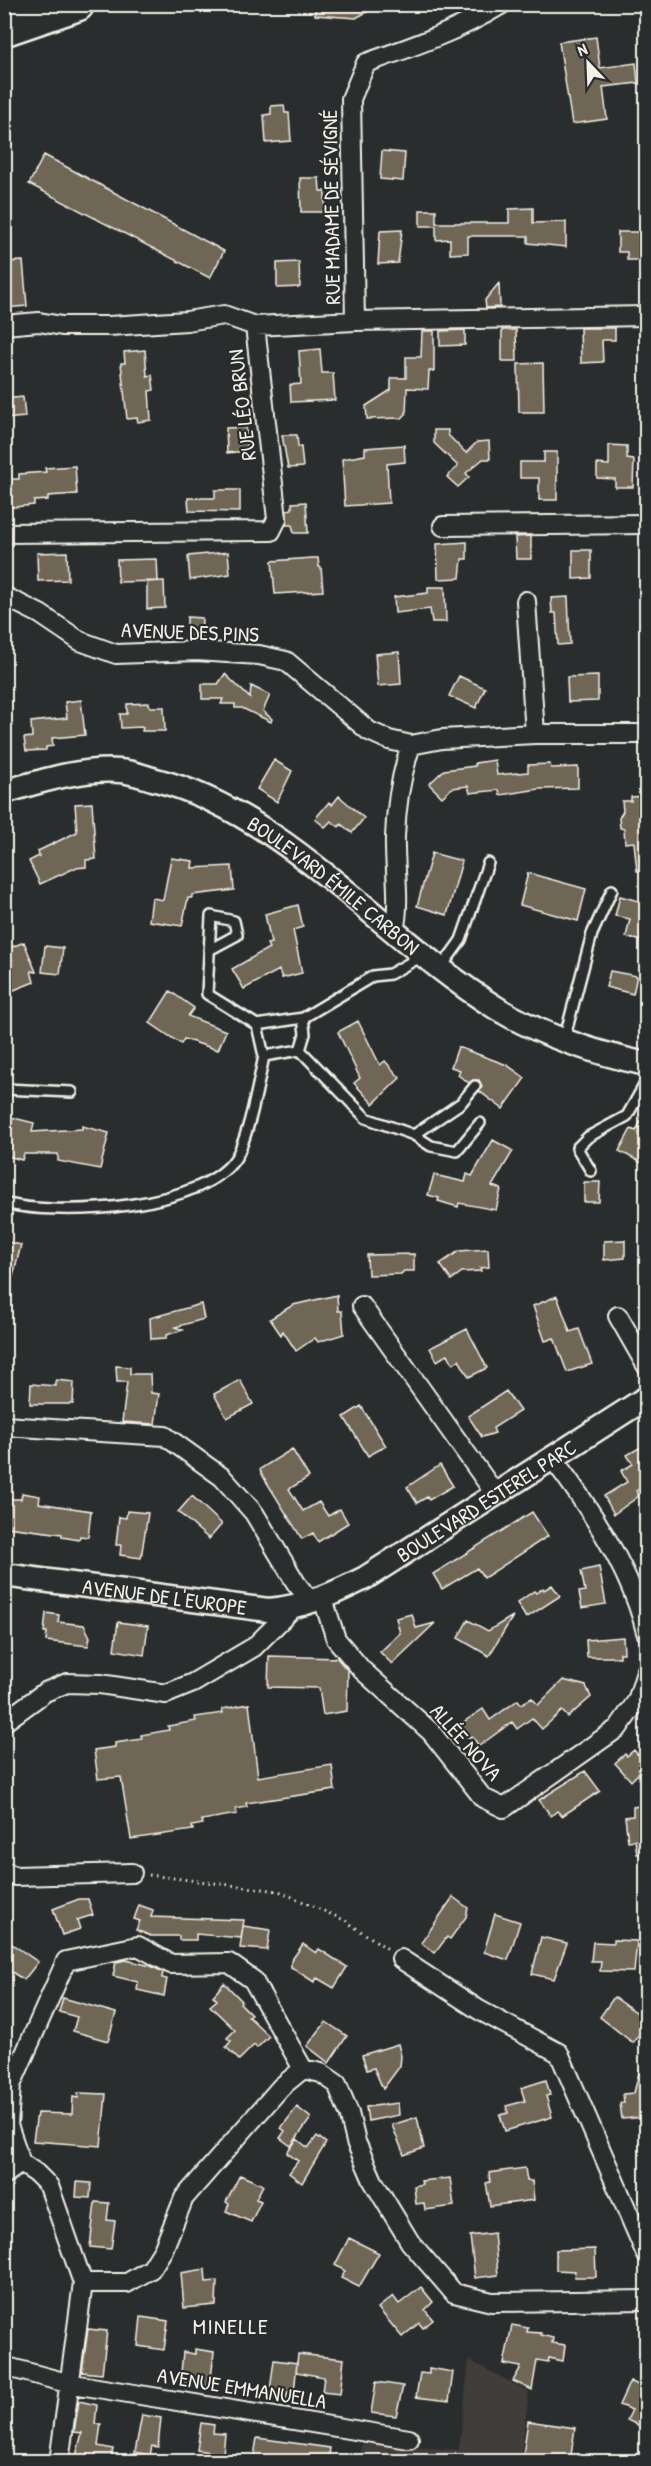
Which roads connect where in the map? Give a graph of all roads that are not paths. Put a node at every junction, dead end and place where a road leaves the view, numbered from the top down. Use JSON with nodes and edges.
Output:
{"nodes":[{"id":1,"x":77,"y":4,"type":"edge"},
{"id":2,"x":502,"y":4,"type":"edge"},
{"id":3,"x":4,"y":29,"type":"edge"},
{"id":4,"x":646,"y":316,"type":"edge"},
{"id":5,"x":355,"y":321,"type":"junction"},
{"id":6,"x":4,"y":325,"type":"edge"},
{"id":7,"x":255,"y":326,"type":"junction"},
{"id":8,"x":646,"y":524,"type":"edge"},
{"id":9,"x":443,"y":526,"type":"dead end"},
{"id":10,"x":4,"y":533,"type":"edge"},
{"id":11,"x":4,"y":596,"type":"edge"},
{"id":12,"x":526,"y":601,"type":"dead end"},
{"id":13,"x":535,"y":734,"type":"junction"},
{"id":14,"x":646,"y":734,"type":"edge"},
{"id":15,"x":411,"y":745,"type":"junction"},
{"id":16,"x":4,"y":792,"type":"edge"},
{"id":17,"x":488,"y":863,"type":"dead end"},
{"id":18,"x":612,"y":890,"type":"dead end"},
{"id":19,"x":394,"y":931,"type":"junction"},
{"id":20,"x":209,"y":950,"type":"dead end"},
{"id":21,"x":433,"y":962,"type":"junction"},
{"id":22,"x":303,"y":1018,"type":"junction"},
{"id":23,"x":257,"y":1025,"type":"junction"},
{"id":24,"x":564,"y":1040,"type":"junction"},
{"id":25,"x":300,"y":1050,"type":"junction"},
{"id":26,"x":264,"y":1056,"type":"junction"},
{"id":27,"x":646,"y":1064,"type":"edge"},
{"id":28,"x":646,"y":1082,"type":"edge"},
{"id":29,"x":475,"y":1086,"type":"dead end"},
{"id":30,"x":4,"y":1089,"type":"edge"},
{"id":31,"x":72,"y":1092,"type":"dead end"},
{"id":32,"x":480,"y":1123,"type":"dead end"},
{"id":33,"x":414,"y":1135,"type":"junction"},
{"id":34,"x":591,"y":1171,"type":"dead end"},
{"id":35,"x":4,"y":1203,"type":"edge"},
{"id":36,"x":362,"y":1306,"type":"dead end"},
{"id":37,"x":618,"y":1316,"type":"dead end"},
{"id":38,"x":646,"y":1365,"type":"edge"},
{"id":39,"x":646,"y":1398,"type":"edge"},
{"id":40,"x":4,"y":1426,"type":"edge"},
{"id":41,"x":553,"y":1459,"type":"junction"},
{"id":42,"x":496,"y":1495,"type":"junction"},
{"id":43,"x":4,"y":1575,"type":"edge"},
{"id":44,"x":309,"y":1603,"type":"junction"},
{"id":45,"x":646,"y":1632,"type":"edge"},
{"id":46,"x":646,"y":1672,"type":"edge"},
{"id":47,"x":4,"y":1722,"type":"edge"},
{"id":48,"x":4,"y":1871,"type":"edge"},
{"id":49,"x":132,"y":1873,"type":"road end"},
{"id":50,"x":401,"y":1959,"type":"road end"},
{"id":51,"x":303,"y":2069,"type":"junction"},
{"id":52,"x":21,"y":2163,"type":"junction"},
{"id":53,"x":4,"y":2175,"type":"edge"},
{"id":54,"x":646,"y":2254,"type":"edge"},
{"id":55,"x":83,"y":2283,"type":"junction"},
{"id":56,"x":646,"y":2300,"type":"edge"},
{"id":57,"x":4,"y":2366,"type":"edge"},
{"id":58,"x":68,"y":2383,"type":"junction"},
{"id":59,"x":409,"y":2439,"type":"dead end"},
{"id":60,"x":59,"y":2462,"type":"edge"}],
"edges":[{"from":1,"to":3,"type":"highway"},
{"from":2,"to":5,"type":"street","name":"RUE MADAME DE SÉVIGNÉ"},
{"from":4,"to":5,"type":"street","name":"RUE LÉO BRUN"},
{"from":5,"to":7,"type":"street","name":"RUE LÉO BRUN"},
{"from":6,"to":7,"type":"street"},
{"from":7,"to":10,"type":"street","name":"RUE LÉO BRUN"},
{"from":8,"to":9,"type":"street"},
{"from":11,"to":15,"type":"street","name":"AVENUE DES PINS"},
{"from":12,"to":13,"type":"street"},
{"from":13,"to":14,"type":"street","name":"AVENUE DES PINS"},
{"from":13,"to":15,"type":"street","name":"AVENUE DES PINS"},
{"from":15,"to":19,"type":"street"},
{"from":16,"to":19,"type":"street","name":"BOULEVARD ÉMILE CARBON"},
{"from":17,"to":21,"type":"lane"},
{"from":18,"to":24,"type":"lane"},
{"from":19,"to":21,"type":"street","name":"BOULEVARD ÉMILE CARBON"},
{"from":20,"to":23,"type":"lane"},
{"from":21,"to":22,"type":"lane"},
{"from":21,"to":24,"type":"street","name":"BOULEVARD ÉMILE CARBON"},
{"from":22,"to":23,"type":"lane"},
{"from":22,"to":25,"type":"lane"},
{"from":23,"to":26,"type":"lane"},
{"from":24,"to":27,"type":"street","name":"BOULEVARD ÉMILE CARBON"},
{"from":25,"to":26,"type":"lane"},
{"from":25,"to":33,"type":"lane"},
{"from":26,"to":35,"type":"lane"},
{"from":28,"to":34,"type":"lane"},
{"from":29,"to":33,"type":"lane"},
{"from":30,"to":31,"type":"lane"},
{"from":32,"to":33,"type":"lane"},
{"from":36,"to":42,"type":"street"},
{"from":37,"to":38,"type":"street"},
{"from":39,"to":41,"type":"street","name":"BOULEVARD ESTEREL PARC"},
{"from":40,"to":44,"type":"street"},
{"from":41,"to":42,"type":"street","name":"BOULEVARD ESTEREL PARC"},
{"from":41,"to":45,"type":"street"},
{"from":42,"to":44,"type":"street","name":"BOULEVARD ESTEREL PARC"},
{"from":43,"to":44,"type":"street","name":"AVENUE DE L'EUROPE"},
{"from":44,"to":46,"type":"street","name":"ALLÉE NOVA"},
{"from":44,"to":47,"type":"street"},
{"from":48,"to":49,"type":"street"},
{"from":50,"to":54,"type":"street"},
{"from":51,"to":52,"type":"street"},
{"from":51,"to":55,"type":"street"},
{"from":51,"to":56,"type":"street"},
{"from":52,"to":53,"type":"street"},
{"from":52,"to":55,"type":"street"},
{"from":55,"to":58,"type":"street"},
{"from":57,"to":58,"type":"street","name":"AVENUE EMMANUELLA"},
{"from":58,"to":59,"type":"street","name":"AVENUE EMMANUELLA"},
{"from":58,"to":60,"type":"street"}]}
